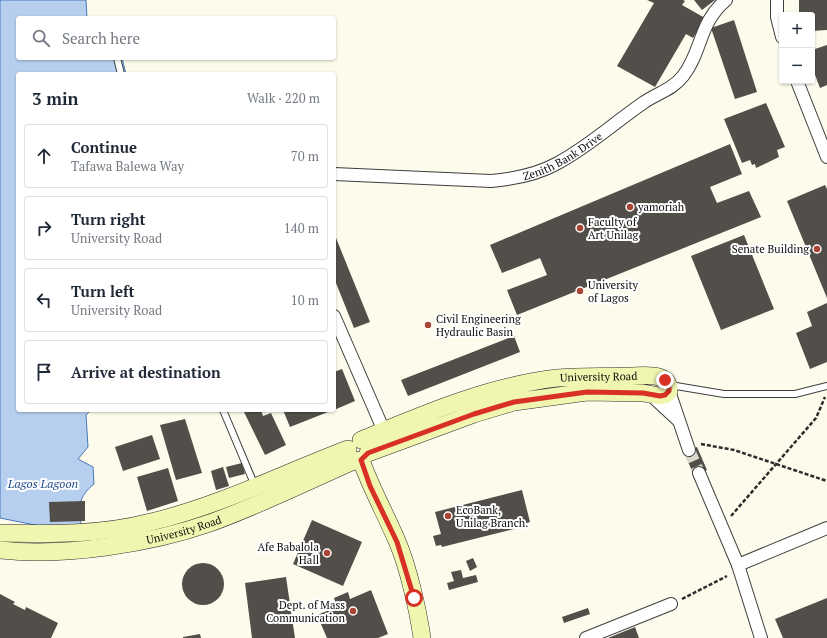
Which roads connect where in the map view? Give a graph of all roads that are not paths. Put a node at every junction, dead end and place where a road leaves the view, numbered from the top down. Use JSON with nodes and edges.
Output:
{"nodes":[{"id":1,"x":726,"y":0,"type":"edge"},
{"id":2,"x":777,"y":0,"type":"edge"},
{"id":3,"x":779,"y":25,"type":"edge"},
{"id":4,"x":118,"y":60,"type":"edge"},
{"id":5,"x":120,"y":72,"type":"edge"},
{"id":6,"x":798,"y":84,"type":"edge"},
{"id":7,"x":827,"y":157,"type":"edge"},
{"id":8,"x":336,"y":174,"type":"edge"},
{"id":9,"x":336,"y":321,"type":"edge"},
{"id":10,"x":826,"y":386,"type":"edge"},
{"id":11,"x":669,"y":388,"type":"junction"},
{"id":12,"x":652,"y":396,"type":"junction"},
{"id":13,"x":224,"y":412,"type":"edge"},
{"id":14,"x":680,"y":422,"type":"junction"},
{"id":15,"x":387,"y":437,"type":"junction"},
{"id":16,"x":688,"y":446,"type":"tunnel mouth"},
{"id":17,"x":358,"y":452,"type":"junction"},
{"id":18,"x":699,"y":473,"type":"tunnel mouth"},
{"id":19,"x":258,"y":494,"type":"junction"},
{"id":20,"x":827,"y":528,"type":"edge"},
{"id":21,"x":0,"y":533,"type":"edge"},
{"id":22,"x":0,"y":550,"type":"edge"},
{"id":23,"x":738,"y":564,"type":"junction"},
{"id":24,"x":670,"y":604,"type":"road end"},
{"id":25,"x":422,"y":638,"type":"edge"},
{"id":26,"x":586,"y":638,"type":"edge"},
{"id":27,"x":761,"y":638,"type":"edge"}],
"edges":[{"from":1,"to":8,"type":"street","name":"Zenith Bank Drive"},
{"from":2,"to":3,"type":"street"},
{"from":4,"to":5,"type":"lane"},
{"from":6,"to":7,"type":"street"},
{"from":9,"to":15,"type":"street"},
{"from":10,"to":11,"type":"lane"},
{"from":11,"to":12,"type":"main road","name":"University Road"},
{"from":11,"to":14,"type":"street"},
{"from":11,"to":15,"type":"main road","name":"University Road"},
{"from":12,"to":14,"type":"street"},
{"from":12,"to":15,"type":"main road","name":"University Road"},
{"from":13,"to":19,"type":"lane"},
{"from":14,"to":16,"type":"street"},
{"from":15,"to":17,"type":"main road","name":"University Road"},
{"from":17,"to":19,"type":"main road","name":"University Road"},
{"from":17,"to":25,"type":"main road"},
{"from":18,"to":23,"type":"street"},
{"from":19,"to":21,"type":"main road","name":"University Road"},
{"from":19,"to":22,"type":"main road","name":"University Road"},
{"from":20,"to":23,"type":"street"},
{"from":23,"to":27,"type":"street"},
{"from":24,"to":26,"type":"street"}]}
